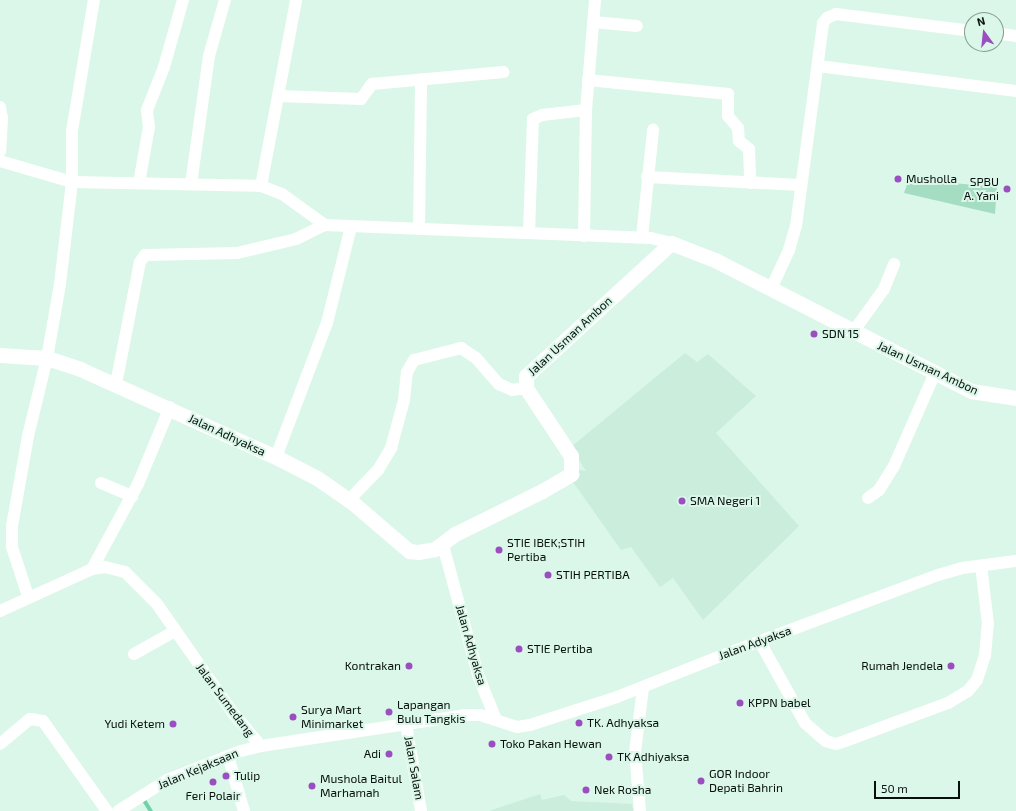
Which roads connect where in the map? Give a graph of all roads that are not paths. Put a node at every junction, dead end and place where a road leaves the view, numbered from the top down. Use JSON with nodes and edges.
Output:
{"nodes":[{"id":1,"x":94,"y":0,"type":"edge"},
{"id":2,"x":183,"y":0,"type":"edge"},
{"id":3,"x":225,"y":0,"type":"edge"},
{"id":4,"x":296,"y":0,"type":"edge"},
{"id":5,"x":595,"y":0,"type":"edge"},
{"id":6,"x":593,"y":22,"type":"junction"},
{"id":7,"x":637,"y":26,"type":"dead end"},
{"id":8,"x":964,"y":30,"type":"edge"},
{"id":9,"x":1004,"y":35,"type":"edge"},
{"id":10,"x":1016,"y":36,"type":"edge"},
{"id":11,"x":818,"y":66,"type":"junction"},
{"id":12,"x":503,"y":72,"type":"dead end"},
{"id":13,"x":588,"y":80,"type":"junction"},
{"id":14,"x":421,"y":81,"type":"junction"},
{"id":15,"x":1016,"y":91,"type":"edge"},
{"id":16,"x":278,"y":96,"type":"junction"},
{"id":17,"x":0,"y":107,"type":"edge"},
{"id":18,"x":586,"y":110,"type":"junction"},
{"id":19,"x":653,"y":130,"type":"dead end"},
{"id":20,"x":0,"y":150,"type":"edge"},
{"id":21,"x":0,"y":161,"type":"edge"},
{"id":22,"x":647,"y":177,"type":"junction"},
{"id":23,"x":72,"y":182,"type":"junction"},
{"id":24,"x":140,"y":183,"type":"junction"},
{"id":25,"x":750,"y":183,"type":"junction"},
{"id":26,"x":191,"y":184,"type":"junction"},
{"id":27,"x":800,"y":185,"type":"junction"},
{"id":28,"x":261,"y":186,"type":"junction"},
{"id":29,"x":325,"y":225,"type":"junction"},
{"id":30,"x":351,"y":227,"type":"junction"},
{"id":31,"x":419,"y":229,"type":"junction"},
{"id":32,"x":529,"y":233,"type":"junction"},
{"id":33,"x":584,"y":236,"type":"junction"},
{"id":34,"x":642,"y":237,"type":"junction"},
{"id":35,"x":671,"y":243,"type":"junction"},
{"id":36,"x":894,"y":264,"type":"dead end"},
{"id":37,"x":771,"y":289,"type":"junction"},
{"id":38,"x":854,"y":332,"type":"junction"},
{"id":39,"x":0,"y":354,"type":"edge"},
{"id":40,"x":47,"y":358,"type":"junction"},
{"id":41,"x":935,"y":373,"type":"junction"},
{"id":42,"x":116,"y":384,"type":"junction"},
{"id":43,"x":526,"y":388,"type":"junction"},
{"id":44,"x":1016,"y":398,"type":"edge"},
{"id":45,"x":170,"y":407,"type":"junction"},
{"id":46,"x":276,"y":457,"type":"junction"},
{"id":47,"x":101,"y":483,"type":"dead end"},
{"id":48,"x":132,"y":496,"type":"junction"},
{"id":49,"x":868,"y":498,"type":"dead end"},
{"id":50,"x":349,"y":500,"type":"junction"},
{"id":51,"x":439,"y":547,"type":"junction"},
{"id":52,"x":1016,"y":561,"type":"edge"},
{"id":53,"x":981,"y":565,"type":"junction"},
{"id":54,"x":92,"y":569,"type":"junction"},
{"id":55,"x":28,"y":596,"type":"junction"},
{"id":56,"x":0,"y":611,"type":"edge"},
{"id":57,"x":175,"y":631,"type":"junction"},
{"id":58,"x":760,"y":642,"type":"junction"},
{"id":59,"x":134,"y":654,"type":"dead end"},
{"id":60,"x":643,"y":688,"type":"junction"},
{"id":61,"x":496,"y":720,"type":"junction"},
{"id":62,"x":406,"y":724,"type":"junction"},
{"id":63,"x":0,"y":744,"type":"edge"},
{"id":64,"x":261,"y":746,"type":"junction"},
{"id":65,"x":228,"y":756,"type":"junction"},
{"id":66,"x":107,"y":811,"type":"edge"},
{"id":67,"x":118,"y":811,"type":"edge"},
{"id":68,"x":244,"y":811,"type":"edge"},
{"id":69,"x":421,"y":811,"type":"edge"},
{"id":70,"x":640,"y":811,"type":"edge"}],
"edges":[{"from":1,"to":23,"type":"street"},
{"from":2,"to":24,"type":"street"},
{"from":3,"to":26,"type":"street"},
{"from":4,"to":16,"type":"street"},
{"from":5,"to":6,"type":"street"},
{"from":6,"to":7,"type":"street"},
{"from":6,"to":13,"type":"street"},
{"from":8,"to":11,"type":"street"},
{"from":9,"to":10,"type":"street"},
{"from":11,"to":15,"type":"street"},
{"from":11,"to":27,"type":"street"},
{"from":12,"to":14,"type":"street"},
{"from":13,"to":18,"type":"street"},
{"from":13,"to":25,"type":"street"},
{"from":14,"to":16,"type":"street"},
{"from":14,"to":31,"type":"street"},
{"from":16,"to":28,"type":"street"},
{"from":17,"to":20,"type":"street"},
{"from":18,"to":32,"type":"street"},
{"from":18,"to":33,"type":"street"},
{"from":19,"to":22,"type":"street"},
{"from":21,"to":23,"type":"street"},
{"from":22,"to":25,"type":"street"},
{"from":22,"to":34,"type":"street"},
{"from":23,"to":24,"type":"street"},
{"from":23,"to":40,"type":"street"},
{"from":24,"to":26,"type":"street"},
{"from":25,"to":27,"type":"street"},
{"from":26,"to":28,"type":"street"},
{"from":27,"to":37,"type":"street"},
{"from":28,"to":29,"type":"street"},
{"from":29,"to":30,"type":"street","name":"Jalan Usman Ambon"},
{"from":29,"to":42,"type":"street"},
{"from":30,"to":31,"type":"street","name":"Jalan Usman Ambon"},
{"from":30,"to":46,"type":"street"},
{"from":31,"to":32,"type":"street","name":"Jalan Usman Ambon"},
{"from":32,"to":33,"type":"street","name":"Jalan Usman Ambon"},
{"from":33,"to":34,"type":"street","name":"Jalan Usman Ambon"},
{"from":34,"to":35,"type":"street","name":"Jalan Usman Ambon"},
{"from":35,"to":37,"type":"street","name":"Jalan Usman Ambon"},
{"from":35,"to":43,"type":"street","name":"Jalan Usman Ambon"},
{"from":36,"to":38,"type":"street"},
{"from":37,"to":38,"type":"street","name":"Jalan Usman Ambon"},
{"from":38,"to":41,"type":"street","name":"Jalan Usman Ambon"},
{"from":39,"to":40,"type":"street","name":"Jalan Adhyaksa"},
{"from":40,"to":42,"type":"street","name":"Jalan Adhyaksa"},
{"from":40,"to":55,"type":"street"},
{"from":41,"to":44,"type":"street","name":"Jalan Usman Ambon"},
{"from":41,"to":49,"type":"street"},
{"from":42,"to":45,"type":"street","name":"Jalan Adhyaksa"},
{"from":43,"to":50,"type":"street"},
{"from":43,"to":51,"type":"street","name":"Jalan Usman Ambon"},
{"from":45,"to":46,"type":"street","name":"Jalan Adhyaksa"},
{"from":45,"to":48,"type":"street"},
{"from":46,"to":50,"type":"street","name":"Jalan Adhyaksa"},
{"from":47,"to":48,"type":"street"},
{"from":48,"to":54,"type":"street"},
{"from":50,"to":51,"type":"street","name":"Jalan Adhyaksa"},
{"from":51,"to":61,"type":"street","name":"Jalan Adhyaksa"},
{"from":52,"to":53,"type":"street","name":"Jalan Adyaksa"},
{"from":53,"to":58,"type":"street","name":"Jalan Adyaksa"},
{"from":53,"to":58,"type":"street"},
{"from":54,"to":55,"type":"street","name":"Jalan Sumedang"},
{"from":54,"to":57,"type":"street","name":"Jalan Sumedang"},
{"from":55,"to":56,"type":"street","name":"Jalan Sumedang"},
{"from":57,"to":59,"type":"street"},
{"from":57,"to":64,"type":"street","name":"Jalan Sumedang"},
{"from":58,"to":60,"type":"street","name":"Jalan Adyaksa"},
{"from":60,"to":61,"type":"street","name":"Jalan Adyaksa"},
{"from":60,"to":70,"type":"street"},
{"from":61,"to":62,"type":"street","name":"Jalan Sumedang"},
{"from":62,"to":64,"type":"street","name":"Jalan Sumedang"},
{"from":62,"to":69,"type":"street","name":"Jalan Salam"},
{"from":63,"to":66,"type":"street"},
{"from":64,"to":65,"type":"street","name":"Jalan Kejaksaan"},
{"from":65,"to":67,"type":"street","name":"Jalan Kejaksaan"},
{"from":65,"to":68,"type":"street"}]}
